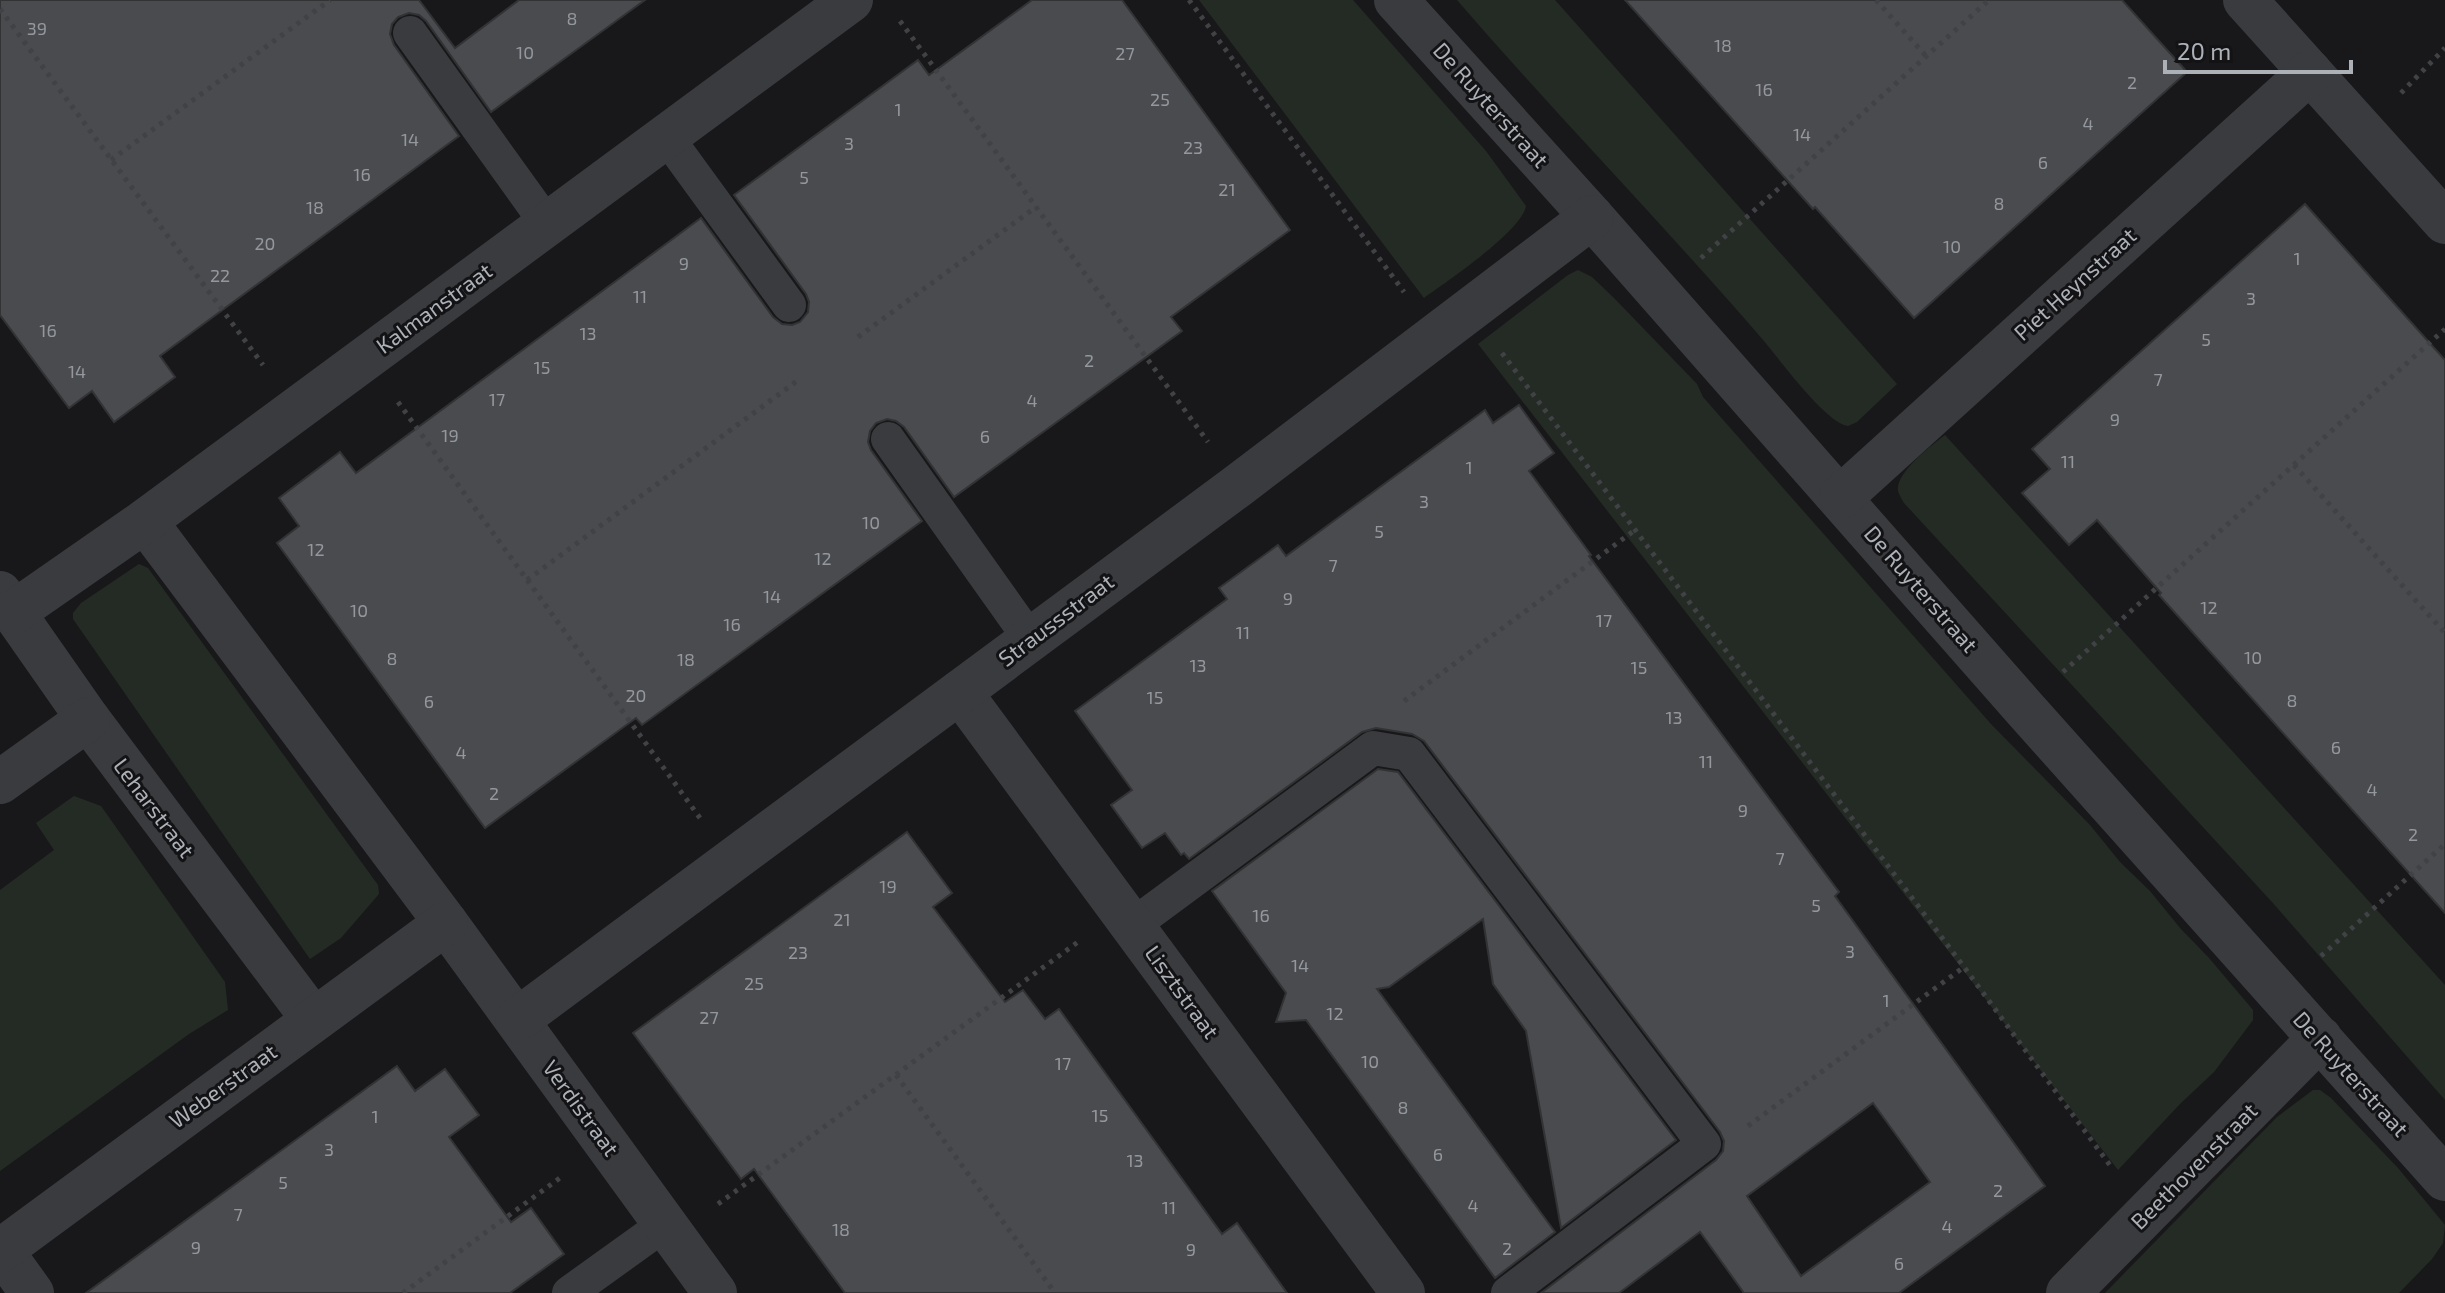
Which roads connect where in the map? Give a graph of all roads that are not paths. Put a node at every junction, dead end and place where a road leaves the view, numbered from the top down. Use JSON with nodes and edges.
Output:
{"nodes":[{"id":1,"x":851,"y":0,"type":"edge"},
{"id":2,"x":1396,"y":0,"type":"edge"},
{"id":3,"x":2245,"y":0,"type":"edge"},
{"id":4,"x":410,"y":33,"type":"dead end"},
{"id":5,"x":2310,"y":72,"type":"junction"},
{"id":6,"x":666,"y":136,"type":"junction"},
{"id":7,"x":1592,"y":217,"type":"junction"},
{"id":8,"x":2445,"y":222,"type":"edge"},
{"id":9,"x":547,"y":224,"type":"junction"},
{"id":10,"x":789,"y":305,"type":"dead end"},
{"id":11,"x":888,"y":439,"type":"dead end"},
{"id":12,"x":1841,"y":497,"type":"junction"},
{"id":13,"x":145,"y":521,"type":"junction"},
{"id":14,"x":7,"y":602,"type":"edge"},
{"id":15,"x":1030,"y":639,"type":"junction"},
{"id":16,"x":960,"y":692,"type":"junction"},
{"id":17,"x":88,"y":719,"type":"junction"},
{"id":18,"x":0,"y":782,"type":"edge"},
{"id":19,"x":1127,"y":918,"type":"junction"},
{"id":20,"x":446,"y":923,"type":"junction"},
{"id":21,"x":313,"y":1019,"type":"junction"},
{"id":22,"x":517,"y":1020,"type":"junction"},
{"id":23,"x":2320,"y":1038,"type":"junction"},
{"id":24,"x":2445,"y":1179,"type":"edge"},
{"id":25,"x":669,"y":1230,"type":"junction"},
{"id":26,"x":0,"y":1251,"type":"edge"},
{"id":27,"x":32,"y":1293,"type":"edge"},
{"id":28,"x":569,"y":1293,"type":"edge"},
{"id":29,"x":715,"y":1293,"type":"edge"},
{"id":30,"x":1403,"y":1293,"type":"edge"},
{"id":31,"x":1508,"y":1293,"type":"edge"},
{"id":32,"x":2068,"y":1293,"type":"edge"}],
"edges":[{"from":1,"to":6,"type":"street","name":"Kalmanstraat"},
{"from":2,"to":7,"type":"street","name":"De Ruyterstraat"},
{"from":3,"to":5,"type":"street"},
{"from":4,"to":9,"type":"lane"},
{"from":5,"to":8,"type":"street"},
{"from":5,"to":12,"type":"street","name":"Piet Heynstraat"},
{"from":6,"to":9,"type":"street","name":"Kalmanstraat"},
{"from":6,"to":10,"type":"lane"},
{"from":7,"to":12,"type":"street","name":"De Ruyterstraat"},
{"from":7,"to":15,"type":"street","name":"Straussstraat"},
{"from":9,"to":13,"type":"street","name":"Kalmanstraat"},
{"from":11,"to":15,"type":"lane"},
{"from":12,"to":23,"type":"street","name":"De Ruyterstraat"},
{"from":13,"to":14,"type":"street","name":"Kalmanstraat"},
{"from":13,"to":20,"type":"street"},
{"from":14,"to":17,"type":"street","name":"Leharstraat"},
{"from":15,"to":16,"type":"street","name":"Straussstraat"},
{"from":16,"to":19,"type":"street","name":"Lisztstraat"},
{"from":16,"to":22,"type":"street","name":"Straussstraat"},
{"from":17,"to":18,"type":"street"},
{"from":17,"to":21,"type":"street","name":"Leharstraat"},
{"from":19,"to":30,"type":"street","name":"Lisztstraat"},
{"from":19,"to":31,"type":"lane"},
{"from":20,"to":21,"type":"street","name":"Weberstraat"},
{"from":20,"to":22,"type":"street","name":"Verdistraat"},
{"from":21,"to":26,"type":"street","name":"Weberstraat"},
{"from":22,"to":25,"type":"street","name":"Verdistraat"},
{"from":23,"to":24,"type":"street","name":"De Ruyterstraat"},
{"from":23,"to":32,"type":"street","name":"Beethovenstraat"},
{"from":25,"to":28,"type":"lane"},
{"from":25,"to":29,"type":"street","name":"Verdistraat"},
{"from":26,"to":27,"type":"street"}]}
